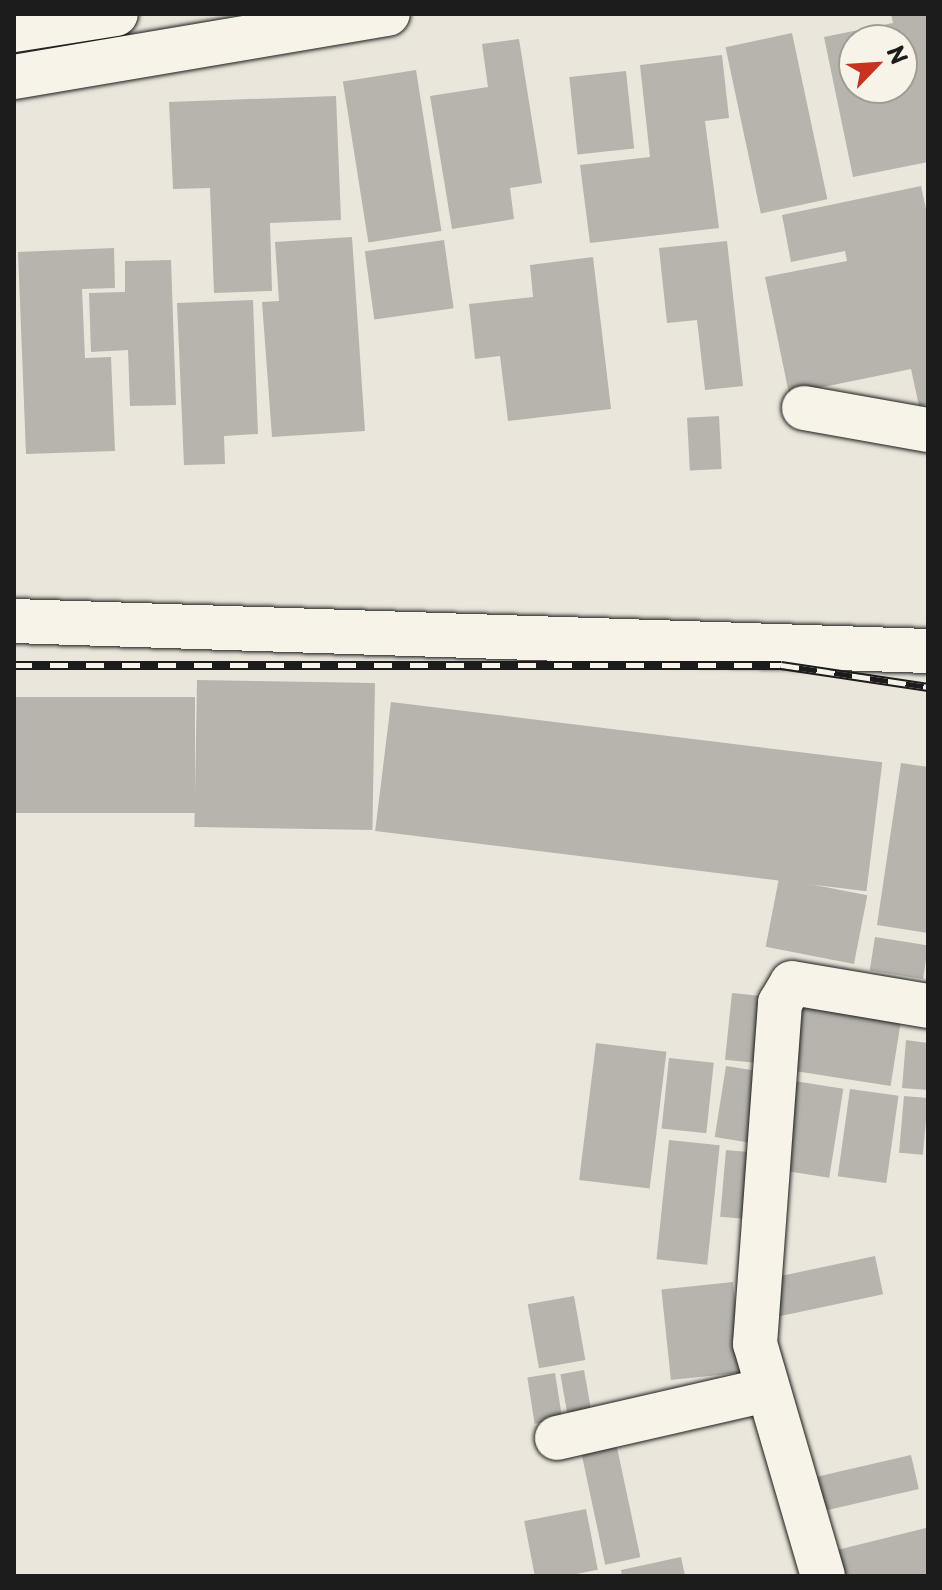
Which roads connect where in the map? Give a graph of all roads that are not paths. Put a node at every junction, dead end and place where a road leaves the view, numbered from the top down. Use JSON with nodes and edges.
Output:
{"nodes":[{"id":1,"x":116,"y":14,"type":"edge"},
{"id":2,"x":388,"y":14,"type":"edge"},
{"id":3,"x":14,"y":30,"type":"edge"},
{"id":4,"x":14,"y":77,"type":"edge"},
{"id":5,"x":804,"y":408,"type":"dead end"},
{"id":6,"x":928,"y":430,"type":"edge"},
{"id":7,"x":14,"y":621,"type":"edge"},
{"id":8,"x":928,"y":651,"type":"edge"},
{"id":9,"x":928,"y":1006,"type":"edge"},
{"id":10,"x":766,"y":1390,"type":"junction"},
{"id":11,"x":557,"y":1438,"type":"dead end"},
{"id":12,"x":823,"y":1576,"type":"edge"}],
"edges":[{"from":1,"to":3,"type":"main road"},
{"from":2,"to":4,"type":"main road"},
{"from":5,"to":6,"type":"main road"},
{"from":7,"to":8,"type":"main road"},
{"from":9,"to":10,"type":"main road"},
{"from":10,"to":11,"type":"main road"},
{"from":10,"to":12,"type":"main road"}]}
